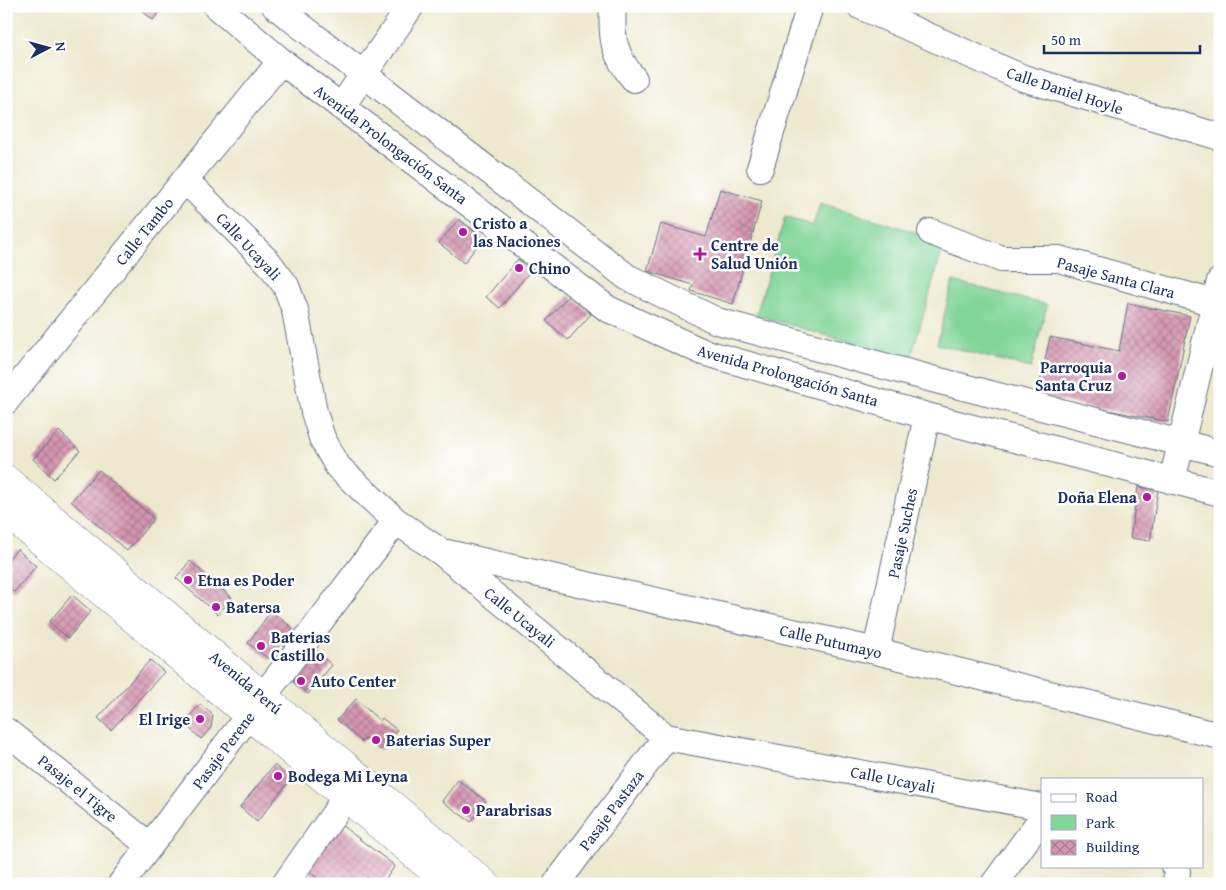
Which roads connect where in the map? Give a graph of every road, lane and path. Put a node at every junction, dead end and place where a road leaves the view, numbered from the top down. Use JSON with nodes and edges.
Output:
{"nodes":[{"id":1,"x":216,"y":6,"type":"edge"},
{"id":2,"x":274,"y":6,"type":"edge"},
{"id":3,"x":411,"y":6,"type":"edge"},
{"id":4,"x":613,"y":6,"type":"edge"},
{"id":5,"x":810,"y":6,"type":"edge"},
{"id":6,"x":860,"y":6,"type":"edge"},
{"id":7,"x":281,"y":61,"type":"junction"},
{"id":8,"x":363,"y":74,"type":"junction"},
{"id":9,"x":634,"y":79,"type":"dead end"},
{"id":10,"x":341,"y":106,"type":"junction"},
{"id":11,"x":1220,"y":137,"type":"edge"},
{"id":12,"x":760,"y":168,"type":"dead end"},
{"id":13,"x":185,"y":180,"type":"junction"},
{"id":14,"x":932,"y":232,"type":"dead end"},
{"id":15,"x":627,"y":277,"type":"junction"},
{"id":16,"x":1217,"y":292,"type":"edge"},
{"id":17,"x":608,"y":309,"type":"junction"},
{"id":18,"x":6,"y":401,"type":"edge"},
{"id":19,"x":927,"y":416,"type":"junction"},
{"id":20,"x":1181,"y":443,"type":"junction"},
{"id":21,"x":1220,"y":453,"type":"edge"},
{"id":22,"x":6,"y":479,"type":"edge"},
{"id":23,"x":1172,"y":481,"type":"junction"},
{"id":24,"x":1220,"y":493,"type":"edge"},
{"id":25,"x":6,"y":512,"type":"edge"},
{"id":26,"x":396,"y":521,"type":"junction"},
{"id":27,"x":441,"y":552,"type":"junction"},
{"id":28,"x":876,"y":651,"type":"junction"},
{"id":29,"x":256,"y":706,"type":"junction"},
{"id":30,"x":6,"y":731,"type":"edge"},
{"id":31,"x":1220,"y":736,"type":"edge"},
{"id":32,"x":666,"y":737,"type":"junction"},
{"id":33,"x":346,"y":797,"type":"junction"},
{"id":34,"x":1041,"y":807,"type":"edge"},
{"id":35,"x":1041,"y":819,"type":"edge"},
{"id":36,"x":150,"y":846,"type":"junction"},
{"id":37,"x":121,"y":884,"type":"edge"},
{"id":38,"x":285,"y":884,"type":"edge"},
{"id":39,"x":449,"y":884,"type":"edge"},
{"id":40,"x":486,"y":884,"type":"edge"},
{"id":41,"x":556,"y":884,"type":"edge"},
{"id":42,"x":994,"y":884,"type":"edge"}],
"edges":[{"from":1,"to":7,"type":"street","name":"Avenida Prolongación Santa"},
{"from":2,"to":8,"type":"street","name":"Avenida Prolongación Santa"},
{"from":3,"to":8,"type":"street"},
{"from":4,"to":9,"type":"street"},
{"from":5,"to":12,"type":"street"},
{"from":6,"to":11,"type":"street","name":"Calle Daniel Hoyle"},
{"from":7,"to":10,"type":"street","name":"Avenida Prolongación Santa"},
{"from":7,"to":13,"type":"street","name":"Calle Tambo"},
{"from":8,"to":10,"type":"street"},
{"from":8,"to":15,"type":"street","name":"Avenida Prolongación Santa"},
{"from":10,"to":17,"type":"street","name":"Avenida Prolongación Santa"},
{"from":13,"to":18,"type":"street","name":"Calle Tambo"},
{"from":13,"to":26,"type":"street","name":"Calle Ucayali"},
{"from":14,"to":16,"type":"street","name":"Pasaje Santa Clara"},
{"from":15,"to":17,"type":"street"},
{"from":15,"to":20,"type":"street","name":"Avenida Prolongación Santa"},
{"from":16,"to":20,"type":"street"},
{"from":17,"to":19,"type":"street","name":"Avenida Prolongación Santa"},
{"from":19,"to":23,"type":"street","name":"Avenida Prolongación Santa"},
{"from":19,"to":28,"type":"street","name":"Pasaje Suches"},
{"from":20,"to":21,"type":"street","name":"Avenida Prolongación Santa"},
{"from":20,"to":23,"type":"street"},
{"from":22,"to":29,"type":"main road","name":"Avenida Perú"},
{"from":23,"to":24,"type":"street","name":"Avenida Prolongación Santa"},
{"from":25,"to":29,"type":"main road","name":"Avenida Perú"},
{"from":26,"to":27,"type":"street","name":"Calle Ucayali"},
{"from":26,"to":29,"type":"street","name":"Pasaje Perene"},
{"from":27,"to":28,"type":"street","name":"Calle Putumayo"},
{"from":27,"to":32,"type":"street","name":"Calle Ucayali"},
{"from":28,"to":31,"type":"street","name":"Calle Putumayo"},
{"from":29,"to":33,"type":"main road","name":"Avenida Perú"},
{"from":29,"to":36,"type":"street","name":"Pasaje Perene"},
{"from":29,"to":40,"type":"main road","name":"Avenida Perú"},
{"from":30,"to":36,"type":"street","name":"Pasaje el Tigre"},
{"from":32,"to":34,"type":"street","name":"Calle Ucayali"},
{"from":32,"to":41,"type":"street","name":"Pasaje Pastaza"},
{"from":33,"to":38,"type":"street"},
{"from":33,"to":39,"type":"main road","name":"Avenida Perú"},
{"from":35,"to":42,"type":"street"},
{"from":36,"to":37,"type":"street","name":"Pasaje Perene"}]}
